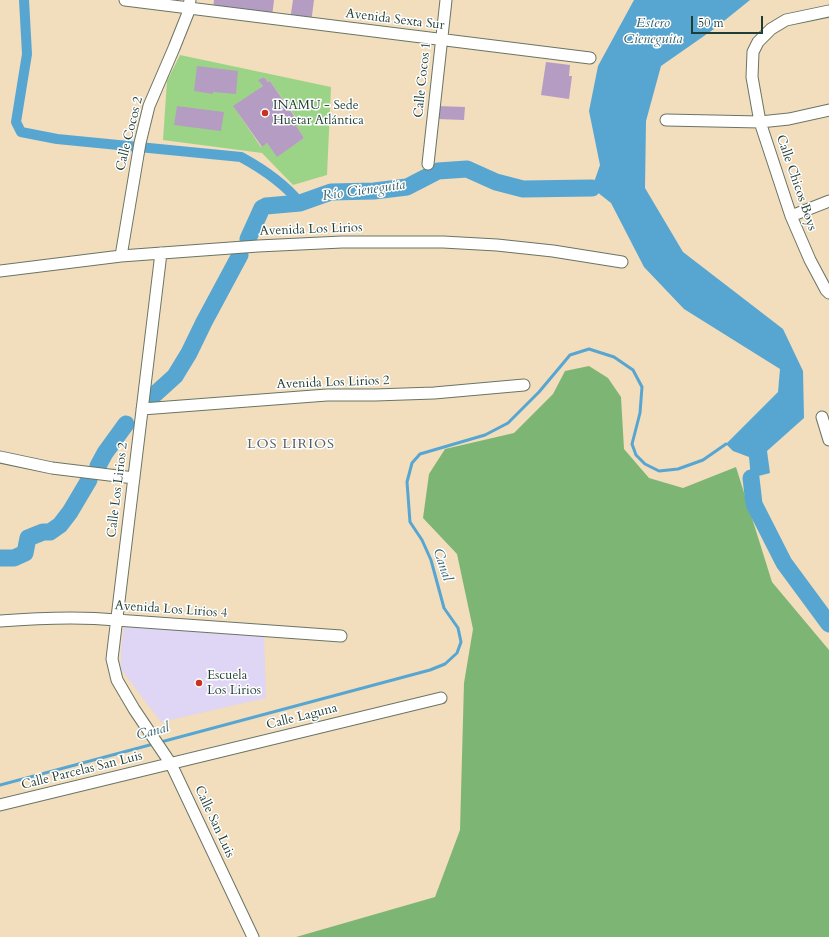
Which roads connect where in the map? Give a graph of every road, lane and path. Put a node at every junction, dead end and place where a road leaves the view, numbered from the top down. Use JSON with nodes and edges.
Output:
{"nodes":[{"id":1,"x":125,"y":0,"type":"edge"},
{"id":2,"x":446,"y":0,"type":"edge"},
{"id":3,"x":189,"y":4,"type":"edge"},
{"id":4,"x":829,"y":11,"type":"edge"},
{"id":5,"x":442,"y":40,"type":"junction"},
{"id":6,"x":590,"y":58,"type":"dead end"},
{"id":7,"x":829,"y":110,"type":"edge"},
{"id":8,"x":666,"y":120,"type":"dead end"},
{"id":9,"x":760,"y":122,"type":"junction"},
{"id":10,"x":428,"y":164,"type":"dead end"},
{"id":11,"x":829,"y":201,"type":"edge"},
{"id":12,"x":791,"y":216,"type":"junction"},
{"id":13,"x":161,"y":253,"type":"junction"},
{"id":14,"x":121,"y":256,"type":"junction"},
{"id":15,"x":622,"y":262,"type":"dead end"},
{"id":16,"x":0,"y":271,"type":"edge"},
{"id":17,"x":829,"y":293,"type":"edge"},
{"id":18,"x":524,"y":385,"type":"dead end"},
{"id":19,"x":142,"y":409,"type":"junction"},
{"id":20,"x":822,"y":417,"type":"dead end"},
{"id":21,"x":829,"y":440,"type":"edge"},
{"id":22,"x":0,"y":457,"type":"edge"},
{"id":23,"x":134,"y":478,"type":"junction"},
{"id":24,"x":116,"y":620,"type":"junction"},
{"id":25,"x":0,"y":621,"type":"edge"},
{"id":26,"x":341,"y":636,"type":"dead end"},
{"id":27,"x":441,"y":698,"type":"dead end"},
{"id":28,"x":144,"y":723,"type":"joint"},
{"id":29,"x":171,"y":764,"type":"junction"},
{"id":30,"x":0,"y":805,"type":"edge"},
{"id":31,"x":253,"y":937,"type":"edge"}],
"edges":[{"from":1,"to":3,"type":"street","name":"Avenida Sexta Sur"},
{"from":2,"to":5,"type":"street","name":"Calle Cocos 1"},
{"from":3,"to":5,"type":"street","name":"Avenida Sexta Sur"},
{"from":3,"to":14,"type":"street","name":"Calle Cocos 2"},
{"from":4,"to":9,"type":"street","name":"Calle Chicos Boys"},
{"from":5,"to":6,"type":"street","name":"Avenida Sexta Sur"},
{"from":5,"to":10,"type":"street","name":"Calle Cocos 1"},
{"from":7,"to":9,"type":"street"},
{"from":8,"to":9,"type":"street"},
{"from":9,"to":12,"type":"street","name":"Calle Chicos Boys"},
{"from":11,"to":12,"type":"street"},
{"from":12,"to":17,"type":"street","name":"Calle Chicos Boys"},
{"from":13,"to":14,"type":"street","name":"Avenida Los Lirios"},
{"from":13,"to":15,"type":"street","name":"Avenida Los Lirios"},
{"from":13,"to":19,"type":"street","name":"Calle Los Lirios 2"},
{"from":14,"to":16,"type":"street","name":"Avenida Los Lirios"},
{"from":18,"to":19,"type":"street","name":"Avenida Los Lirios 2"},
{"from":19,"to":23,"type":"street","name":"Calle Los Lirios 2"},
{"from":20,"to":21,"type":"street"},
{"from":22,"to":23,"type":"street"},
{"from":23,"to":24,"type":"street","name":"Calle Los Lirios 2"},
{"from":24,"to":25,"type":"street","name":"Avenida Los Lirios 4"},
{"from":24,"to":26,"type":"street","name":"Avenida Los Lirios 4"},
{"from":24,"to":28,"type":"street","name":"Calle Los Lirios 2"},
{"from":27,"to":29,"type":"street","name":"Calle Laguna"},
{"from":28,"to":29,"type":"street","name":"Calle San Luis"},
{"from":29,"to":30,"type":"street","name":"Calle Parcelas San Luis"},
{"from":29,"to":31,"type":"street","name":"Calle San Luis"}]}
